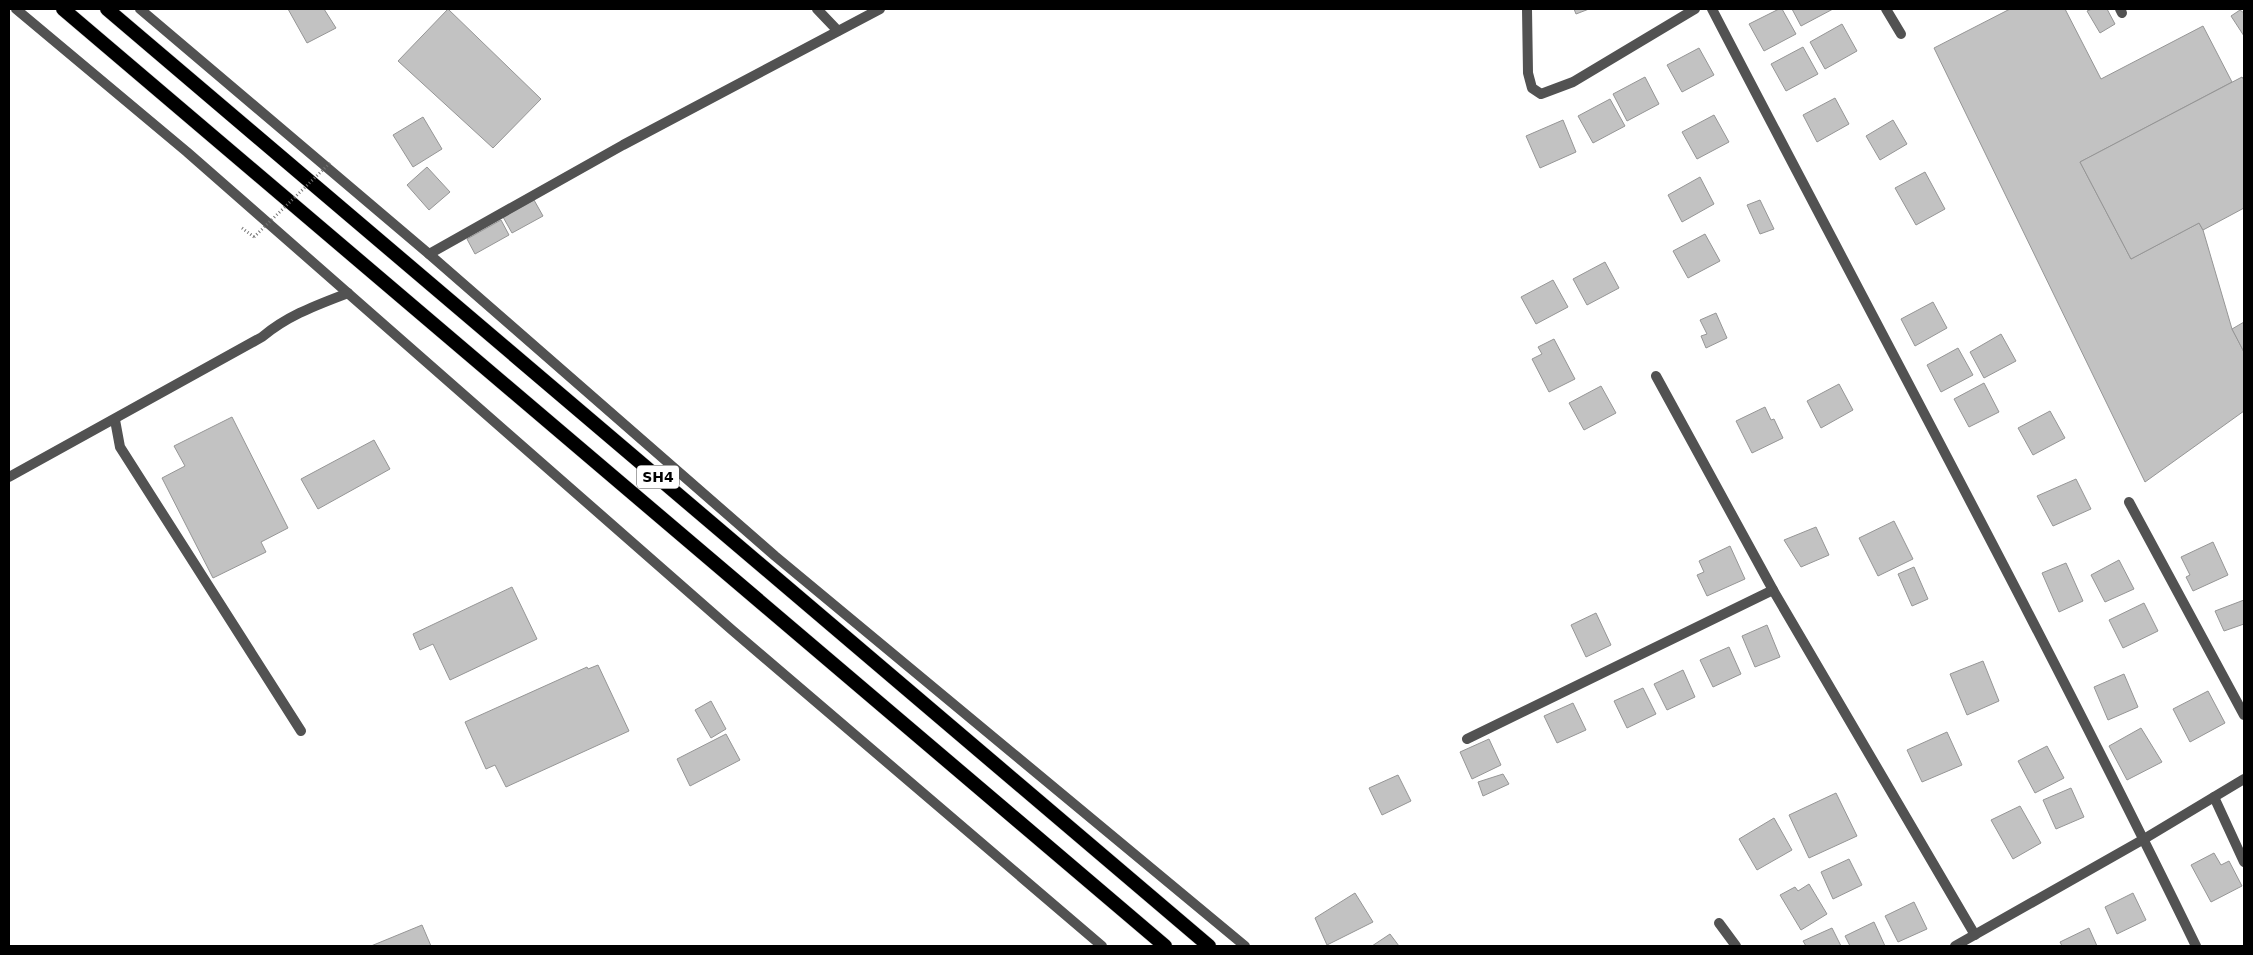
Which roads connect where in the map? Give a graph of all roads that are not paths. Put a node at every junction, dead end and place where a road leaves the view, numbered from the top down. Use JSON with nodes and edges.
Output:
{"nodes":[{"id":1,"x":16,"y":9,"type":"edge"},
{"id":2,"x":63,"y":9,"type":"edge"},
{"id":3,"x":107,"y":9,"type":"edge"},
{"id":4,"x":140,"y":9,"type":"edge"},
{"id":5,"x":817,"y":9,"type":"edge"},
{"id":6,"x":880,"y":9,"type":"edge"},
{"id":7,"x":1527,"y":9,"type":"edge"},
{"id":8,"x":1696,"y":9,"type":"edge"},
{"id":9,"x":1712,"y":9,"type":"edge"},
{"id":10,"x":1886,"y":9,"type":"edge"},
{"id":11,"x":838,"y":31,"type":"junction"},
{"id":12,"x":1901,"y":34,"type":"dead end"},
{"id":13,"x":429,"y":254,"type":"junction"},
{"id":14,"x":348,"y":293,"type":"junction"},
{"id":15,"x":1656,"y":376,"type":"dead end"},
{"id":16,"x":114,"y":420,"type":"junction"},
{"id":17,"x":9,"y":477,"type":"edge"},
{"id":18,"x":2129,"y":502,"type":"dead end"},
{"id":19,"x":1773,"y":590,"type":"junction"},
{"id":20,"x":2244,"y":715,"type":"edge"},
{"id":21,"x":301,"y":731,"type":"dead end"},
{"id":22,"x":1467,"y":739,"type":"dead end"},
{"id":23,"x":2244,"y":779,"type":"edge"},
{"id":24,"x":2214,"y":797,"type":"junction"},
{"id":25,"x":2144,"y":839,"type":"junction"},
{"id":26,"x":2244,"y":862,"type":"edge"},
{"id":27,"x":1720,"y":923,"type":"dead end"},
{"id":28,"x":1975,"y":935,"type":"junction"},
{"id":29,"x":1102,"y":946,"type":"edge"},
{"id":30,"x":1165,"y":946,"type":"edge"},
{"id":31,"x":1209,"y":946,"type":"edge"},
{"id":32,"x":1245,"y":946,"type":"edge"},
{"id":33,"x":1736,"y":946,"type":"edge"},
{"id":34,"x":1955,"y":946,"type":"edge"},
{"id":35,"x":2196,"y":946,"type":"edge"}],
"edges":[{"from":1,"to":14,"type":"street"},
{"from":2,"to":30,"type":"highway","number":"SH4"},
{"from":3,"to":31,"type":"highway","number":"SH4"},
{"from":4,"to":13,"type":"street"},
{"from":5,"to":11,"type":"street"},
{"from":6,"to":11,"type":"street"},
{"from":7,"to":8,"type":"street"},
{"from":9,"to":25,"type":"street"},
{"from":10,"to":12,"type":"street"},
{"from":11,"to":13,"type":"street"},
{"from":13,"to":32,"type":"street"},
{"from":14,"to":16,"type":"street"},
{"from":14,"to":29,"type":"street"},
{"from":15,"to":19,"type":"street"},
{"from":16,"to":17,"type":"street"},
{"from":16,"to":21,"type":"street"},
{"from":18,"to":20,"type":"street"},
{"from":19,"to":22,"type":"street"},
{"from":19,"to":28,"type":"street"},
{"from":23,"to":24,"type":"street"},
{"from":24,"to":25,"type":"street"},
{"from":24,"to":26,"type":"street"},
{"from":25,"to":28,"type":"street"},
{"from":25,"to":35,"type":"street"},
{"from":27,"to":33,"type":"street"},
{"from":28,"to":34,"type":"street"}]}
